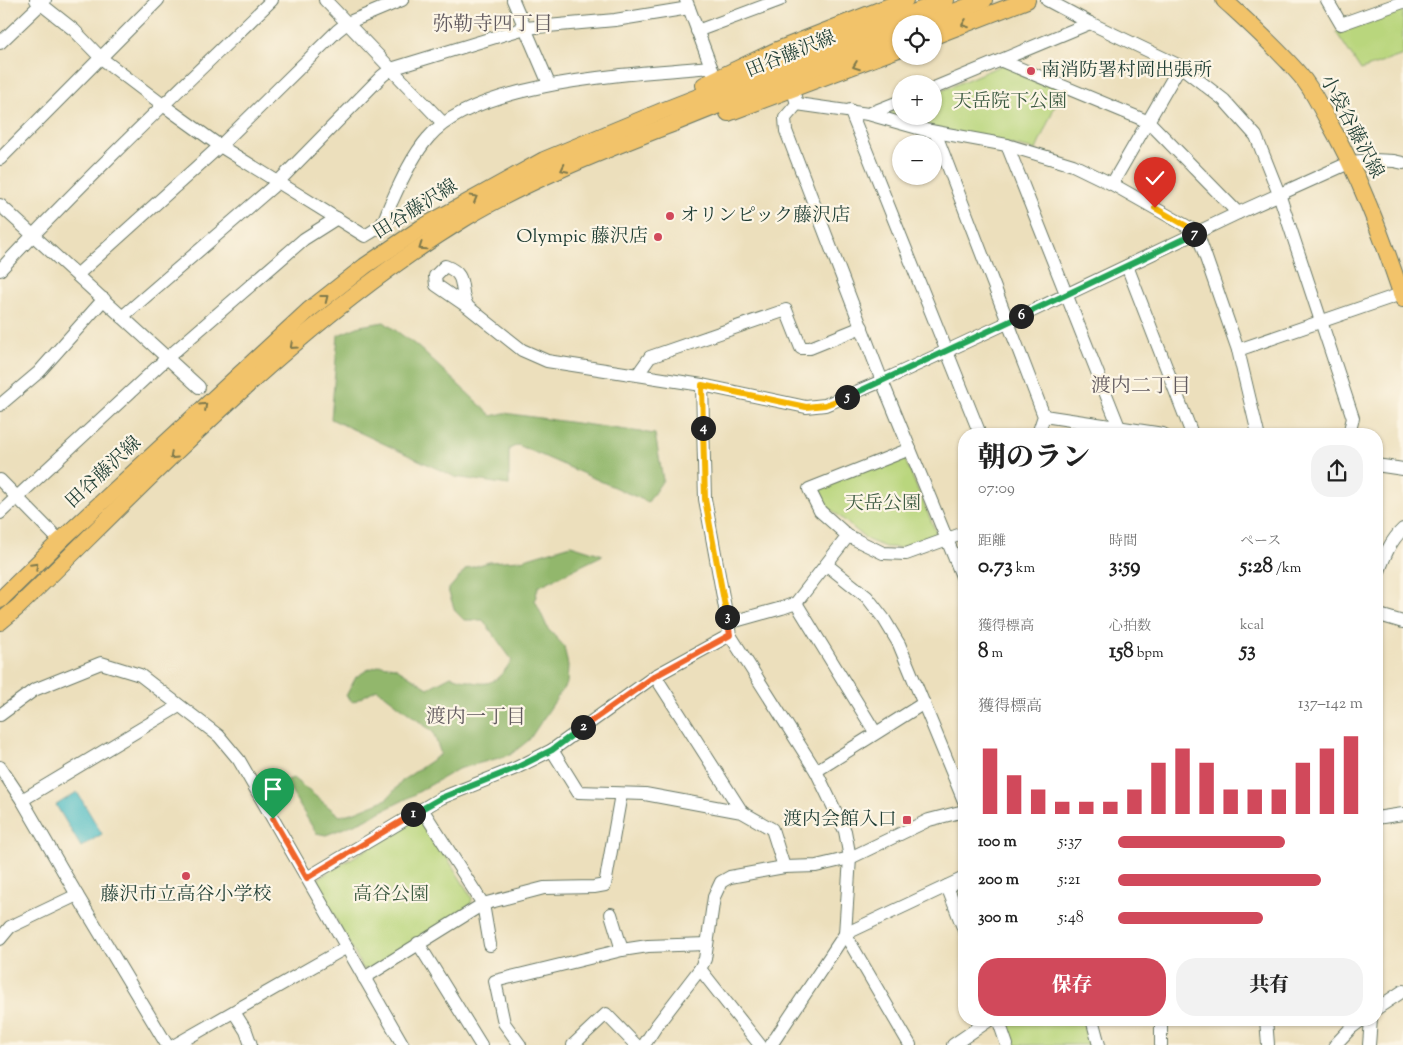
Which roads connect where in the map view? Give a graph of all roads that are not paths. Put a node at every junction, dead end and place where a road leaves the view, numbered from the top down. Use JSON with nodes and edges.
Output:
{"nodes":[{"id":1,"x":158,"y":0,"type":"edge"},
{"id":2,"x":272,"y":0,"type":"edge"},
{"id":3,"x":325,"y":0,"type":"edge"},
{"id":4,"x":402,"y":0,"type":"edge"},
{"id":5,"x":513,"y":0,"type":"edge"},
{"id":6,"x":780,"y":0,"type":"edge"},
{"id":7,"x":905,"y":0,"type":"edge"},
{"id":8,"x":946,"y":0,"type":"edge"},
{"id":9,"x":984,"y":0,"type":"edge"},
{"id":10,"x":1026,"y":0,"type":"edge"},
{"id":11,"x":1047,"y":0,"type":"edge"},
{"id":12,"x":1224,"y":0,"type":"edge"},
{"id":13,"x":1327,"y":0,"type":"edge"},
{"id":14,"x":40,"y":1,"type":"edge"},
{"id":15,"x":1403,"y":2,"type":"edge"},
{"id":16,"x":687,"y":4,"type":"edge"},
{"id":17,"x":942,"y":17,"type":"edge"},
{"id":18,"x":347,"y":23,"type":"junction"},
{"id":19,"x":1090,"y":23,"type":"junction"},
{"id":20,"x":525,"y":28,"type":"junction"},
{"id":21,"x":697,"y":31,"type":"junction"},
{"id":22,"x":942,"y":33,"type":"edge"},
{"id":23,"x":892,"y":37,"type":"edge"},
{"id":24,"x":0,"y":43,"type":"edge"},
{"id":25,"x":892,"y":52,"type":"edge"},
{"id":26,"x":101,"y":58,"type":"junction"},
{"id":27,"x":1002,"y":61,"type":"junction"},
{"id":28,"x":1180,"y":66,"type":"junction"},
{"id":29,"x":391,"y":69,"type":"junction"},
{"id":30,"x":713,"y":73,"type":"junction"},
{"id":31,"x":549,"y":84,"type":"junction"},
{"id":32,"x":942,"y":85,"type":"edge"},
{"id":33,"x":795,"y":97,"type":"junction"},
{"id":34,"x":163,"y":105,"type":"junction"},
{"id":35,"x":892,"y":105,"type":"edge"},
{"id":36,"x":850,"y":110,"type":"junction"},
{"id":37,"x":662,"y":111,"type":"junction"},
{"id":38,"x":868,"y":114,"type":"junction"},
{"id":39,"x":1149,"y":122,"type":"junction"},
{"id":40,"x":443,"y":123,"type":"junction"},
{"id":41,"x":935,"y":132,"type":"junction"},
{"id":42,"x":1007,"y":145,"type":"junction"},
{"id":43,"x":220,"y":146,"type":"junction"},
{"id":44,"x":589,"y":157,"type":"junction"},
{"id":45,"x":0,"y":159,"type":"edge"},
{"id":46,"x":1351,"y":162,"type":"junction"},
{"id":47,"x":1403,"y":163,"type":"edge"},
{"id":48,"x":277,"y":182,"type":"junction"},
{"id":49,"x":1112,"y":184,"type":"junction"},
{"id":50,"x":1280,"y":194,"type":"junction"},
{"id":51,"x":0,"y":206,"type":"edge"},
{"id":52,"x":1238,"y":213,"type":"junction"},
{"id":53,"x":337,"y":218,"type":"junction"},
{"id":54,"x":1197,"y":232,"type":"junction"},
{"id":55,"x":33,"y":234,"type":"junction"},
{"id":56,"x":1127,"y":266,"type":"junction"},
{"id":57,"x":0,"y":270,"type":"edge"},
{"id":58,"x":77,"y":275,"type":"junction"},
{"id":59,"x":1066,"y":294,"type":"junction"},
{"id":60,"x":1402,"y":296,"type":"edge"},
{"id":61,"x":104,"y":299,"type":"junction"},
{"id":62,"x":468,"y":307,"type":"dead end"},
{"id":63,"x":122,"y":317,"type":"junction"},
{"id":64,"x":1321,"y":321,"type":"junction"},
{"id":65,"x":1009,"y":322,"type":"junction"},
{"id":66,"x":862,"y":327,"type":"junction"},
{"id":67,"x":1238,"y":350,"type":"junction"},
{"id":68,"x":947,"y":351,"type":"junction"},
{"id":69,"x":167,"y":358,"type":"junction"},
{"id":70,"x":638,"y":374,"type":"junction"},
{"id":71,"x":882,"y":381,"type":"junction"},
{"id":72,"x":702,"y":385,"type":"junction"},
{"id":73,"x":199,"y":387,"type":"dead end"},
{"id":74,"x":0,"y":405,"type":"edge"},
{"id":75,"x":1044,"y":416,"type":"junction"},
{"id":76,"x":978,"y":428,"type":"edge"},
{"id":77,"x":1040,"y":428,"type":"edge"},
{"id":78,"x":1103,"y":428,"type":"edge"},
{"id":79,"x":1117,"y":428,"type":"edge"},
{"id":80,"x":1190,"y":428,"type":"edge"},
{"id":81,"x":1257,"y":428,"type":"edge"},
{"id":82,"x":1350,"y":428,"type":"edge"},
{"id":83,"x":910,"y":449,"type":"junction"},
{"id":84,"x":1383,"y":466,"type":"edge"},
{"id":85,"x":1403,"y":469,"type":"edge"},
{"id":86,"x":0,"y":480,"type":"edge"},
{"id":87,"x":17,"y":497,"type":"junction"},
{"id":88,"x":0,"y":513,"type":"edge"},
{"id":89,"x":1403,"y":529,"type":"edge"},
{"id":90,"x":958,"y":535,"type":"edge"},
{"id":91,"x":848,"y":536,"type":"junction"},
{"id":92,"x":946,"y":540,"type":"junction"},
{"id":93,"x":60,"y":541,"type":"junction"},
{"id":94,"x":1383,"y":561,"type":"edge"},
{"id":95,"x":826,"y":565,"type":"junction"},
{"id":96,"x":958,"y":567,"type":"edge"},
{"id":97,"x":0,"y":600,"type":"edge"},
{"id":98,"x":796,"y":603,"type":"junction"},
{"id":99,"x":1383,"y":616,"type":"edge"},
{"id":100,"x":0,"y":622,"type":"edge"},
{"id":101,"x":1403,"y":622,"type":"edge"},
{"id":102,"x":729,"y":629,"type":"junction"},
{"id":103,"x":655,"y":676,"type":"junction"},
{"id":104,"x":924,"y":703,"type":"junction"},
{"id":105,"x":179,"y":706,"type":"junction"},
{"id":106,"x":0,"y":715,"type":"edge"},
{"id":107,"x":875,"y":732,"type":"junction"},
{"id":108,"x":552,"y":750,"type":"junction"},
{"id":109,"x":0,"y":766,"type":"edge"},
{"id":110,"x":816,"y":772,"type":"junction"},
{"id":111,"x":958,"y":773,"type":"edge"},
{"id":112,"x":621,"y":794,"type":"junction"},
{"id":113,"x":22,"y":800,"type":"junction"},
{"id":114,"x":422,"y":809,"type":"junction"},
{"id":115,"x":742,"y":812,"type":"junction"},
{"id":116,"x":958,"y":813,"type":"edge"},
{"id":117,"x":1403,"y":814,"type":"edge"},
{"id":118,"x":1383,"y":817,"type":"edge"},
{"id":119,"x":850,"y":858,"type":"junction"},
{"id":120,"x":784,"y":867,"type":"junction"},
{"id":121,"x":307,"y":878,"type":"junction"},
{"id":122,"x":958,"y":881,"type":"edge"},
{"id":123,"x":947,"y":886,"type":"junction"},
{"id":124,"x":76,"y":895,"type":"junction"},
{"id":125,"x":483,"y":904,"type":"junction"},
{"id":126,"x":611,"y":914,"type":"dead end"},
{"id":127,"x":958,"y":914,"type":"edge"},
{"id":128,"x":845,"y":934,"type":"junction"},
{"id":129,"x":0,"y":939,"type":"edge"},
{"id":130,"x":418,"y":943,"type":"junction"},
{"id":131,"x":707,"y":944,"type":"junction"},
{"id":132,"x":490,"y":945,"type":"dead end"},
{"id":133,"x":347,"y":947,"type":"junction"},
{"id":134,"x":622,"y":950,"type":"junction"},
{"id":135,"x":700,"y":969,"type":"junction"},
{"id":136,"x":364,"y":978,"type":"junction"},
{"id":137,"x":1403,"y":991,"type":"edge"},
{"id":138,"x":1383,"y":1004,"type":"edge"},
{"id":139,"x":234,"y":1012,"type":"junction"},
{"id":140,"x":981,"y":1026,"type":"edge"},
{"id":141,"x":1000,"y":1026,"type":"edge"},
{"id":142,"x":1094,"y":1026,"type":"edge"},
{"id":143,"x":1161,"y":1026,"type":"edge"},
{"id":144,"x":1267,"y":1026,"type":"edge"},
{"id":145,"x":1354,"y":1026,"type":"edge"},
{"id":146,"x":1370,"y":1026,"type":"edge"},
{"id":147,"x":167,"y":1045,"type":"edge"},
{"id":148,"x":176,"y":1045,"type":"edge"},
{"id":149,"x":251,"y":1045,"type":"edge"},
{"id":150,"x":402,"y":1045,"type":"edge"},
{"id":151,"x":481,"y":1045,"type":"edge"},
{"id":152,"x":520,"y":1045,"type":"edge"},
{"id":153,"x":574,"y":1045,"type":"edge"},
{"id":154,"x":636,"y":1045,"type":"edge"},
{"id":155,"x":644,"y":1045,"type":"edge"},
{"id":156,"x":760,"y":1045,"type":"edge"},
{"id":157,"x":771,"y":1045,"type":"edge"},
{"id":158,"x":910,"y":1045,"type":"edge"},
{"id":159,"x":953,"y":1045,"type":"edge"},
{"id":160,"x":1007,"y":1045,"type":"edge"},
{"id":161,"x":1099,"y":1045,"type":"edge"},
{"id":162,"x":1161,"y":1045,"type":"edge"},
{"id":163,"x":1268,"y":1045,"type":"edge"},
{"id":164,"x":1335,"y":1045,"type":"edge"},
{"id":165,"x":1369,"y":1045,"type":"edge"}],
"edges":[{"from":1,"to":26,"type":"street"},
{"from":2,"to":34,"type":"street"},
{"from":3,"to":18,"type":"street"},
{"from":4,"to":18,"type":"street"},
{"from":5,"to":20,"type":"street"},
{"from":6,"to":21,"type":"street"},
{"from":7,"to":30,"type":"main road"},
{"from":8,"to":37,"type":"main road","name":"田谷藤沢線"},
{"from":9,"to":17,"type":"main road"},
{"from":10,"to":22,"type":"main road","one_way":true},
{"from":11,"to":19,"type":"street"},
{"from":12,"to":46,"type":"main road","name":"小袋谷藤沢線"},
{"from":13,"to":15,"type":"street"},
{"from":14,"to":24,"type":"street"},
{"from":14,"to":26,"type":"street"},
{"from":16,"to":20,"type":"street"},
{"from":16,"to":21,"type":"street"},
{"from":18,"to":29,"type":"street"},
{"from":18,"to":43,"type":"street"},
{"from":19,"to":27,"type":"street"},
{"from":19,"to":28,"type":"street"},
{"from":20,"to":29,"type":"street"},
{"from":20,"to":31,"type":"street"},
{"from":21,"to":30,"type":"street"},
{"from":23,"to":44,"type":"main road","name":"田谷藤沢線"},
{"from":25,"to":33,"type":"main road","one_way":true},
{"from":26,"to":34,"type":"street"},
{"from":26,"to":45,"type":"street"},
{"from":27,"to":32,"type":"street"},
{"from":27,"to":39,"type":"street"},
{"from":28,"to":39,"type":"street"},
{"from":28,"to":50,"type":"street"},
{"from":29,"to":40,"type":"street"},
{"from":29,"to":48,"type":"street"},
{"from":30,"to":31,"type":"street"},
{"from":30,"to":37,"type":"main road"},
{"from":31,"to":40,"type":"street"},
{"from":33,"to":36,"type":"street"},
{"from":33,"to":44,"type":"main road"},
{"from":33,"to":66,"type":"street"},
{"from":34,"to":43,"type":"street"},
{"from":34,"to":55,"type":"street"},
{"from":35,"to":38,"type":"street"},
{"from":36,"to":38,"type":"street"},
{"from":36,"to":68,"type":"street"},
{"from":93,"to":37,"type":"main road","name":"田谷藤沢線","one_way":true},
{"from":38,"to":41,"type":"street"},
{"from":39,"to":49,"type":"street"},
{"from":39,"to":52,"type":"street"},
{"from":40,"to":53,"type":"street"},
{"from":41,"to":42,"type":"street"},
{"from":41,"to":65,"type":"street"},
{"from":42,"to":49,"type":"street"},
{"from":42,"to":59,"type":"street"},
{"from":43,"to":48,"type":"street"},
{"from":43,"to":58,"type":"street"},
{"from":44,"to":100,"type":"main road","name":"田谷藤沢線","one_way":true},
{"from":46,"to":47,"type":"street"},
{"from":46,"to":50,"type":"street"},
{"from":46,"to":60,"type":"main road","name":"小袋谷藤沢線"},
{"from":48,"to":53,"type":"street"},
{"from":48,"to":63,"type":"street"},
{"from":49,"to":54,"type":"street"},
{"from":50,"to":52,"type":"street"},
{"from":50,"to":64,"type":"street"},
{"from":51,"to":55,"type":"street"},
{"from":52,"to":54,"type":"street"},
{"from":53,"to":69,"type":"street"},
{"from":54,"to":56,"type":"street"},
{"from":54,"to":67,"type":"street"},
{"from":55,"to":57,"type":"street"},
{"from":55,"to":58,"type":"street"},
{"from":56,"to":59,"type":"street"},
{"from":56,"to":80,"type":"street"},
{"from":58,"to":61,"type":"street"},
{"from":59,"to":65,"type":"street"},
{"from":59,"to":79,"type":"street"},
{"from":60,"to":64,"type":"street"},
{"from":61,"to":63,"type":"street"},
{"from":61,"to":74,"type":"street"},
{"from":62,"to":70,"type":"street"},
{"from":63,"to":69,"type":"street"},
{"from":64,"to":67,"type":"street"},
{"from":64,"to":82,"type":"street"},
{"from":65,"to":68,"type":"street"},
{"from":65,"to":75,"type":"street"},
{"from":66,"to":70,"type":"street"},
{"from":66,"to":71,"type":"street"},
{"from":67,"to":81,"type":"street"},
{"from":68,"to":71,"type":"street"},
{"from":68,"to":76,"type":"street"},
{"from":69,"to":73,"type":"street"},
{"from":69,"to":87,"type":"street"},
{"from":70,"to":72,"type":"street"},
{"from":71,"to":72,"type":"street"},
{"from":71,"to":83,"type":"street"},
{"from":72,"to":102,"type":"street"},
{"from":75,"to":77,"type":"street"},
{"from":75,"to":78,"type":"street"},
{"from":83,"to":91,"type":"street"},
{"from":83,"to":92,"type":"street"},
{"from":84,"to":85,"type":"street"},
{"from":86,"to":87,"type":"street"},
{"from":87,"to":88,"type":"street"},
{"from":87,"to":93,"type":"street"},
{"from":89,"to":94,"type":"street"},
{"from":90,"to":92,"type":"street"},
{"from":91,"to":92,"type":"street"},
{"from":91,"to":95,"type":"street"},
{"from":92,"to":96,"type":"street"},
{"from":97,"to":93,"type":"main road","name":"田谷藤沢線","one_way":true},
{"from":95,"to":98,"type":"street"},
{"from":95,"to":104,"type":"street"},
{"from":98,"to":102,"type":"street"},
{"from":98,"to":107,"type":"street"},
{"from":99,"to":101,"type":"street"},
{"from":102,"to":103,"type":"street"},
{"from":102,"to":110,"type":"street"},
{"from":103,"to":108,"type":"street"},
{"from":103,"to":115,"type":"street"},
{"from":104,"to":107,"type":"street"},
{"from":104,"to":111,"type":"street"},
{"from":105,"to":106,"type":"street"},
{"from":105,"to":113,"type":"street"},
{"from":105,"to":121,"type":"street"},
{"from":107,"to":110,"type":"street"},
{"from":108,"to":112,"type":"street"},
{"from":108,"to":114,"type":"street"},
{"from":109,"to":113,"type":"street"},
{"from":110,"to":119,"type":"street"},
{"from":112,"to":115,"type":"street"},
{"from":112,"to":125,"type":"street"},
{"from":113,"to":124,"type":"street"},
{"from":114,"to":121,"type":"street"},
{"from":114,"to":125,"type":"street"},
{"from":115,"to":120,"type":"street"},
{"from":116,"to":119,"type":"street"},
{"from":117,"to":118,"type":"street"},
{"from":119,"to":120,"type":"street"},
{"from":119,"to":128,"type":"street"},
{"from":120,"to":131,"type":"street"},
{"from":121,"to":133,"type":"street"},
{"from":122,"to":123,"type":"street"},
{"from":123,"to":127,"type":"street"},
{"from":123,"to":128,"type":"street"},
{"from":124,"to":129,"type":"street"},
{"from":124,"to":147,"type":"street"},
{"from":125,"to":130,"type":"street"},
{"from":125,"to":132,"type":"street"},
{"from":126,"to":134,"type":"street"},
{"from":128,"to":157,"type":"street"},
{"from":128,"to":158,"type":"street"},
{"from":130,"to":136,"type":"street"},
{"from":130,"to":151,"type":"street"},
{"from":131,"to":134,"type":"street"},
{"from":131,"to":135,"type":"street"},
{"from":133,"to":136,"type":"street"},
{"from":133,"to":139,"type":"street"},
{"from":134,"to":152,"type":"street"},
{"from":135,"to":155,"type":"street"},
{"from":135,"to":156,"type":"street"},
{"from":136,"to":150,"type":"street"},
{"from":137,"to":138,"type":"street"},
{"from":139,"to":148,"type":"street"},
{"from":139,"to":149,"type":"street"},
{"from":140,"to":159,"type":"street"},
{"from":141,"to":160,"type":"street"},
{"from":142,"to":161,"type":"street"},
{"from":143,"to":162,"type":"street"},
{"from":144,"to":163,"type":"street"},
{"from":145,"to":164,"type":"street"},
{"from":146,"to":165,"type":"street"},
{"from":153,"to":154,"type":"street"}]}
